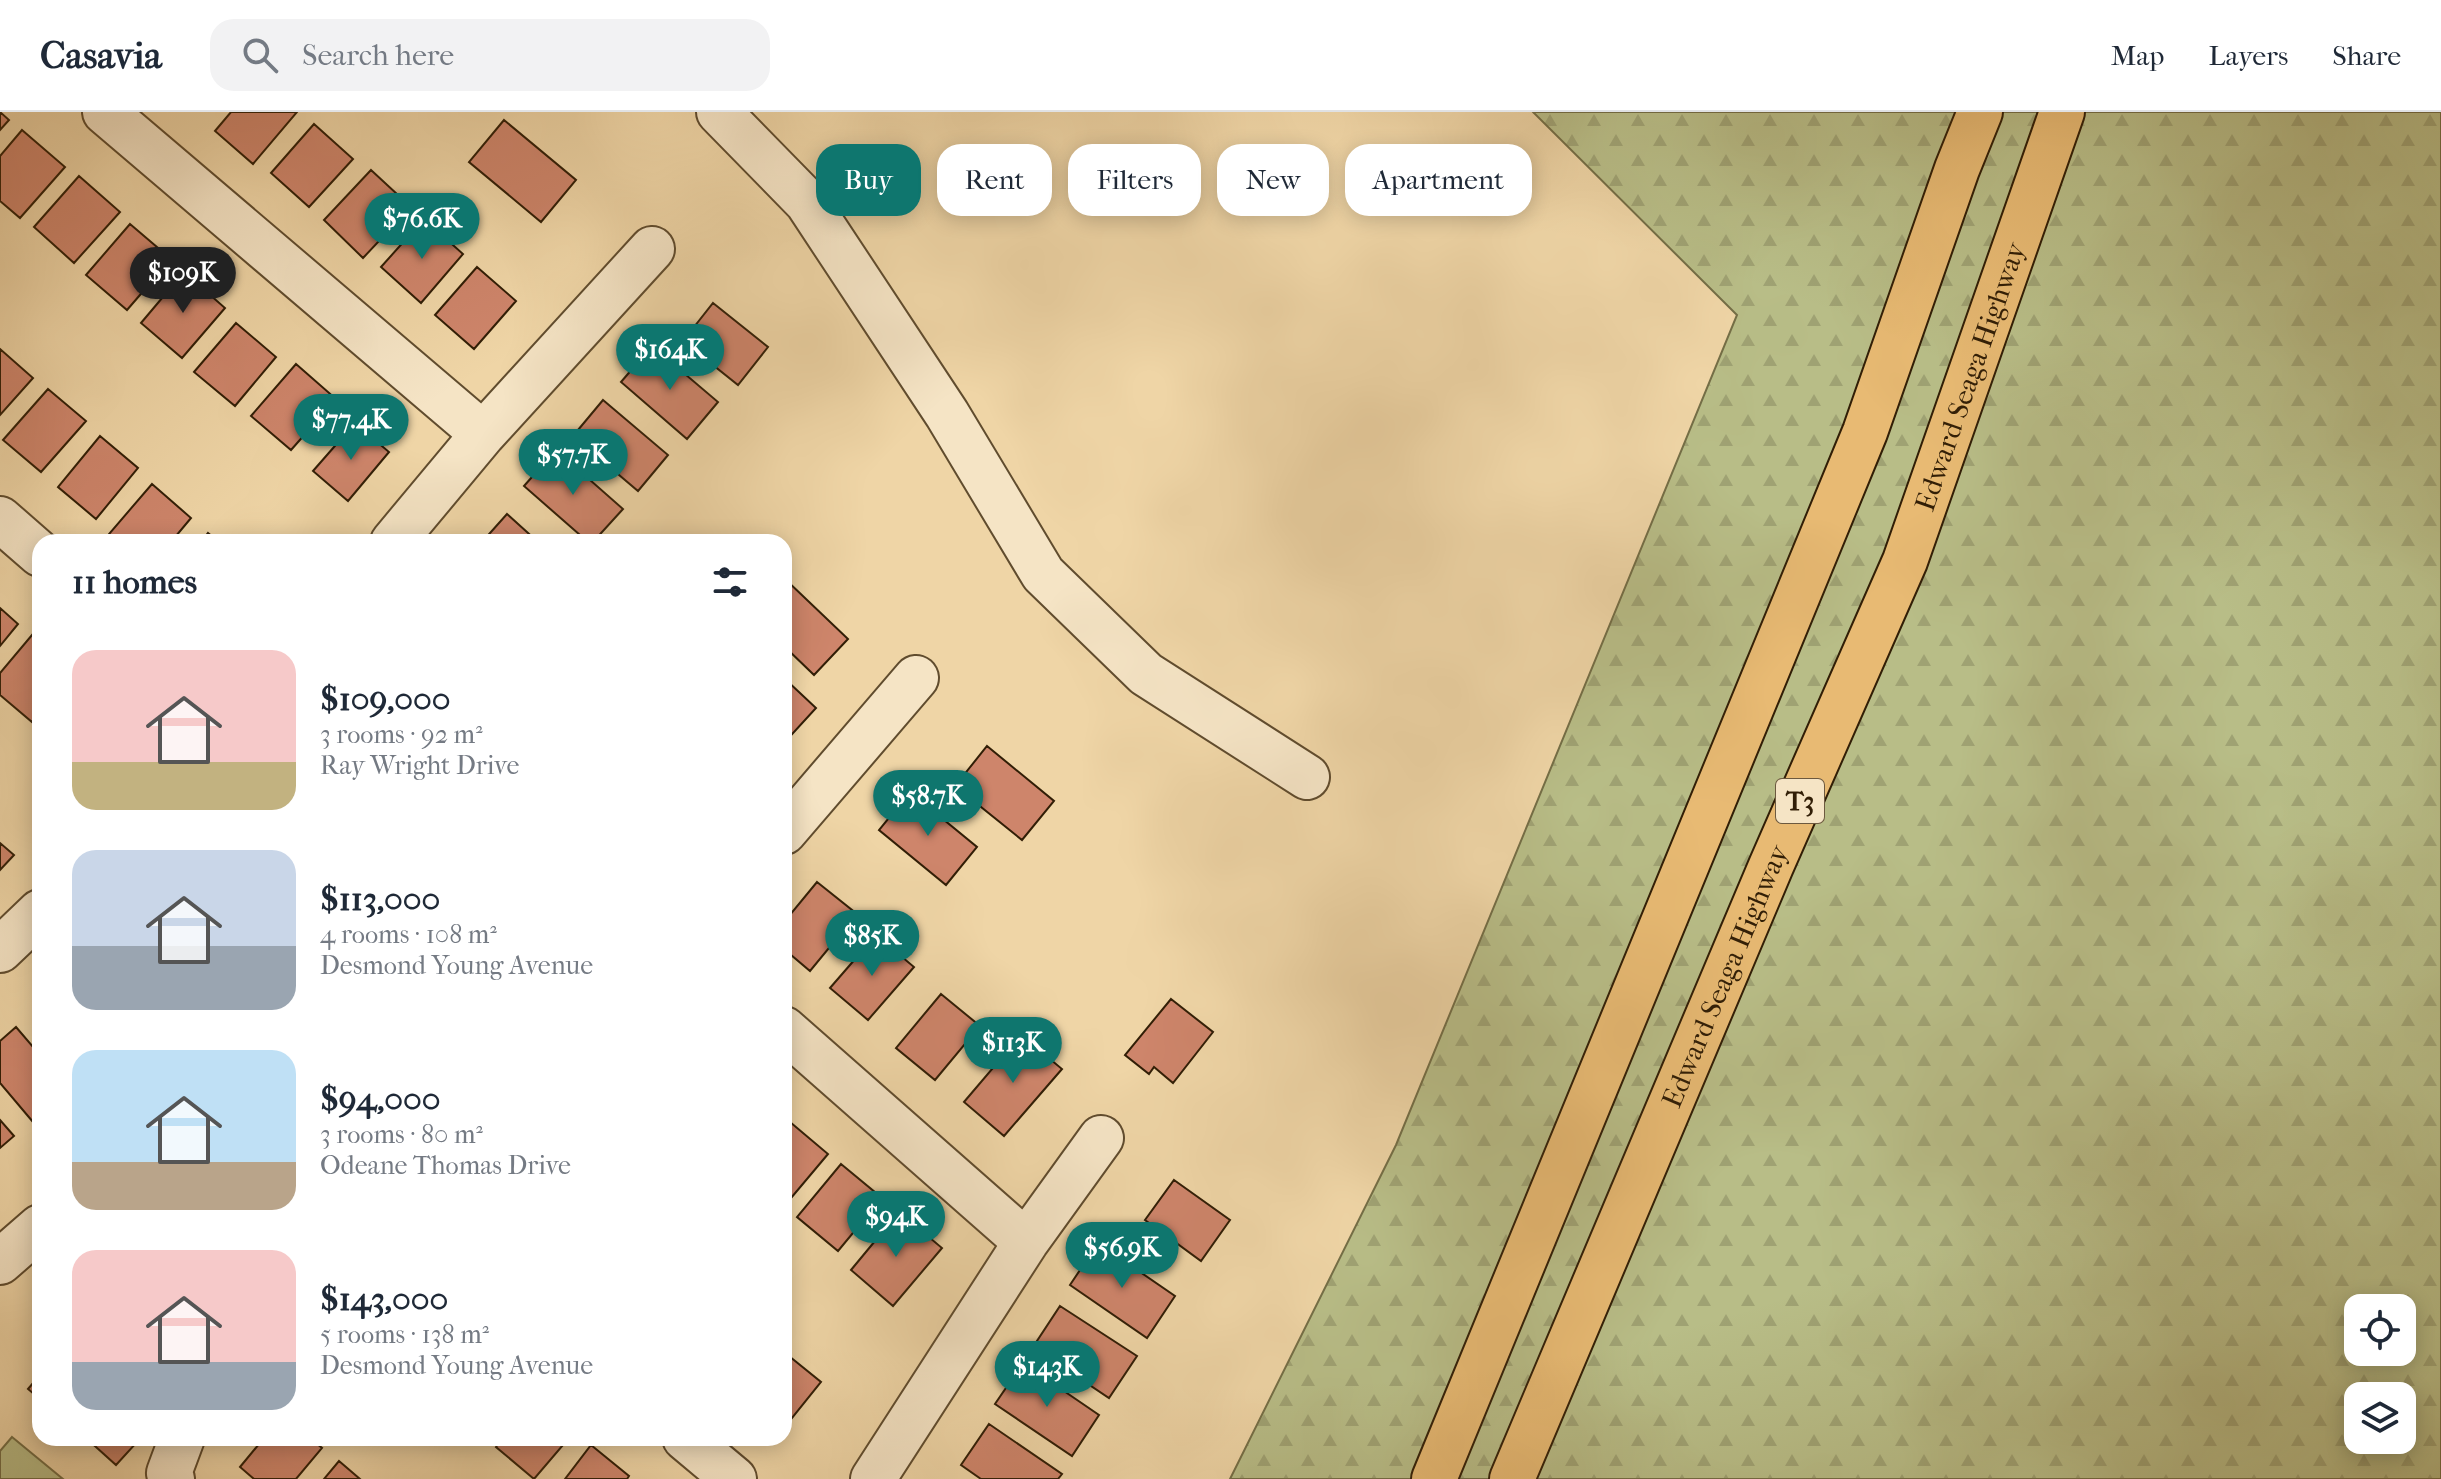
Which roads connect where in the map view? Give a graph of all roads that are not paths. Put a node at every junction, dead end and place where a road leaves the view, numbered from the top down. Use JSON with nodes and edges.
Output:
{"nodes":[{"id":1,"x":105,"y":112,"type":"edge"},
{"id":2,"x":719,"y":112,"type":"edge"},
{"id":3,"x":1980,"y":112,"type":"edge"},
{"id":4,"x":2062,"y":112,"type":"edge"},
{"id":5,"x":652,"y":249,"type":"dead end"},
{"id":6,"x":483,"y":434,"type":"junction"},
{"id":7,"x":0,"y":519,"type":"edge"},
{"id":8,"x":400,"y":534,"type":"edge"},
{"id":9,"x":32,"y":547,"type":"edge"},
{"id":10,"x":916,"y":678,"type":"dead end"},
{"id":11,"x":1307,"y":777,"type":"dead end"},
{"id":12,"x":792,"y":823,"type":"edge"},
{"id":13,"x":32,"y":920,"type":"edge"},
{"id":14,"x":0,"y":950,"type":"edge"},
{"id":15,"x":792,"y":1036,"type":"edge"},
{"id":16,"x":1101,"y":1138,"type":"dead end"},
{"id":17,"x":32,"y":1234,"type":"edge"},
{"id":18,"x":1026,"y":1242,"type":"junction"},
{"id":19,"x":0,"y":1262,"type":"edge"},
{"id":20,"x":179,"y":1446,"type":"edge"},
{"id":21,"x":695,"y":1446,"type":"edge"},
{"id":22,"x":172,"y":1479,"type":"edge"},
{"id":23,"x":734,"y":1479,"type":"edge"},
{"id":24,"x":873,"y":1479,"type":"edge"},
{"id":25,"x":1434,"y":1479,"type":"edge"},
{"id":26,"x":1512,"y":1479,"type":"edge"}],
"edges":[{"from":1,"to":6,"type":"street"},
{"from":2,"to":11,"type":"street"},
{"from":3,"to":25,"type":"highway"},
{"from":4,"to":26,"type":"highway","name":"Edward Seaga Highway","number":"T3"},
{"from":5,"to":6,"type":"street"},
{"from":6,"to":8,"type":"street"},
{"from":7,"to":9,"type":"street"},
{"from":10,"to":12,"type":"street"},
{"from":13,"to":14,"type":"street"},
{"from":15,"to":18,"type":"street"},
{"from":16,"to":18,"type":"street"},
{"from":17,"to":19,"type":"street"},
{"from":18,"to":24,"type":"street"},
{"from":20,"to":22,"type":"street"},
{"from":21,"to":23,"type":"street"}]}
